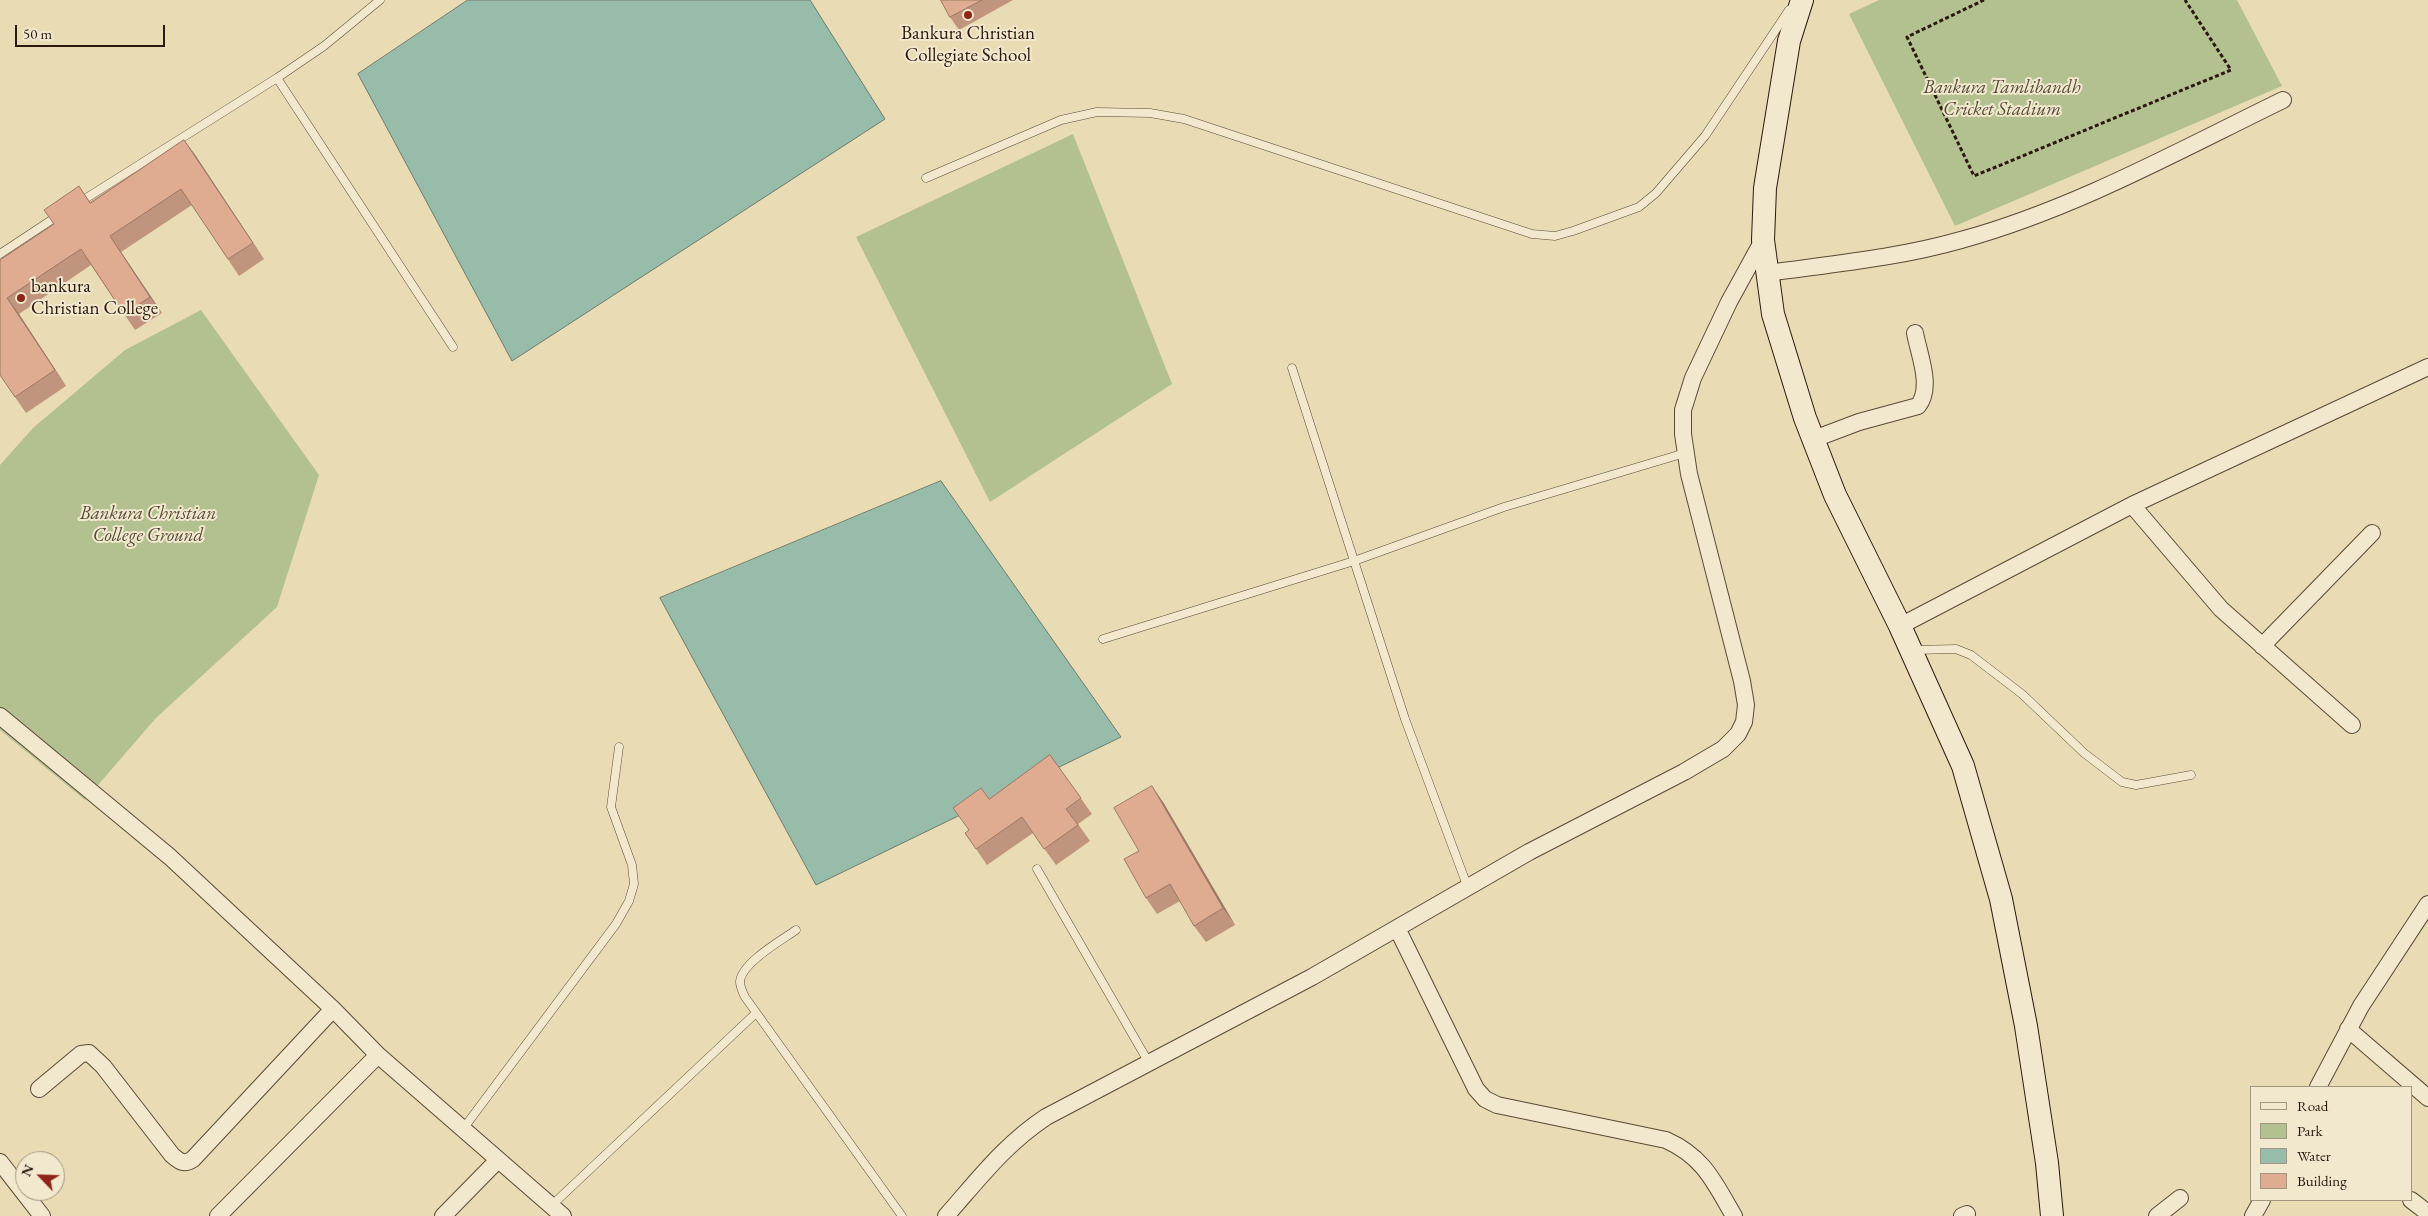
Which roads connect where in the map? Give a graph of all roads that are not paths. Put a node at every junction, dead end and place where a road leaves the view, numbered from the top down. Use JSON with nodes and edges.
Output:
{"nodes":[{"id":1,"x":380,"y":0,"type":"edge"},
{"id":2,"x":1796,"y":0,"type":"edge"},
{"id":3,"x":1802,"y":0,"type":"edge"},
{"id":4,"x":277,"y":78,"type":"junction"},
{"id":5,"x":2283,"y":100,"type":"dead end"},
{"id":6,"x":926,"y":178,"type":"dead end"},
{"id":7,"x":1763,"y":240,"type":"junction"},
{"id":8,"x":0,"y":254,"type":"edge"},
{"id":9,"x":1768,"y":273,"type":"junction"},
{"id":10,"x":1915,"y":333,"type":"dead end"},
{"id":11,"x":453,"y":347,"type":"dead end"},
{"id":12,"x":2428,"y":367,"type":"edge"},
{"id":13,"x":1292,"y":368,"type":"dead end"},
{"id":14,"x":1814,"y":439,"type":"junction"},
{"id":15,"x":1685,"y":453,"type":"junction"},
{"id":16,"x":2132,"y":506,"type":"junction"},
{"id":17,"x":2372,"y":533,"type":"dead end"},
{"id":18,"x":1354,"y":561,"type":"junction"},
{"id":19,"x":1900,"y":626,"type":"junction"},
{"id":20,"x":1103,"y":639,"type":"dead end"},
{"id":21,"x":2262,"y":646,"type":"junction"},
{"id":22,"x":1912,"y":650,"type":"junction"},
{"id":23,"x":0,"y":716,"type":"edge"},
{"id":24,"x":2352,"y":725,"type":"dead end"},
{"id":25,"x":619,"y":747,"type":"dead end"},
{"id":26,"x":2191,"y":775,"type":"dead end"},
{"id":27,"x":1037,"y":869,"type":"dead end"},
{"id":28,"x":1468,"y":888,"type":"junction"},
{"id":29,"x":2428,"y":904,"type":"edge"},
{"id":30,"x":1397,"y":928,"type":"junction"},
{"id":31,"x":796,"y":930,"type":"dead end"},
{"id":32,"x":332,"y":1009,"type":"junction"},
{"id":33,"x":756,"y":1014,"type":"junction"},
{"id":34,"x":2348,"y":1029,"type":"junction"},
{"id":35,"x":378,"y":1055,"type":"junction"},
{"id":36,"x":1149,"y":1063,"type":"junction"},
{"id":37,"x":2319,"y":1086,"type":"edge"},
{"id":38,"x":39,"y":1089,"type":"dead end"},
{"id":39,"x":2428,"y":1098,"type":"edge"},
{"id":40,"x":462,"y":1129,"type":"junction"},
{"id":41,"x":498,"y":1160,"type":"junction"},
{"id":42,"x":0,"y":1162,"type":"edge"},
{"id":43,"x":2180,"y":1198,"type":"dead end"},
{"id":44,"x":2261,"y":1201,"type":"edge"},
{"id":45,"x":2412,"y":1201,"type":"edge"},
{"id":46,"x":557,"y":1211,"type":"edge"},
{"id":47,"x":2428,"y":1213,"type":"edge"},
{"id":48,"x":42,"y":1216,"type":"edge"},
{"id":49,"x":218,"y":1216,"type":"edge"},
{"id":50,"x":443,"y":1216,"type":"edge"},
{"id":51,"x":902,"y":1216,"type":"edge"},
{"id":52,"x":946,"y":1216,"type":"edge"},
{"id":53,"x":1734,"y":1216,"type":"edge"},
{"id":54,"x":2052,"y":1216,"type":"edge"},
{"id":55,"x":2157,"y":1216,"type":"edge"},
{"id":56,"x":2253,"y":1216,"type":"edge"}],
"edges":[{"from":1,"to":4,"type":"lane"},
{"from":2,"to":6,"type":"lane"},
{"from":3,"to":7,"type":"street"},
{"from":4,"to":8,"type":"lane"},
{"from":4,"to":11,"type":"lane"},
{"from":5,"to":9,"type":"street"},
{"from":7,"to":9,"type":"street"},
{"from":7,"to":15,"type":"street"},
{"from":9,"to":14,"type":"street"},
{"from":10,"to":14,"type":"street"},
{"from":12,"to":16,"type":"street"},
{"from":13,"to":18,"type":"lane"},
{"from":14,"to":19,"type":"street"},
{"from":15,"to":18,"type":"lane"},
{"from":15,"to":28,"type":"street"},
{"from":16,"to":19,"type":"street"},
{"from":16,"to":21,"type":"street"},
{"from":17,"to":21,"type":"street"},
{"from":18,"to":20,"type":"lane"},
{"from":18,"to":28,"type":"lane"},
{"from":19,"to":22,"type":"street"},
{"from":21,"to":24,"type":"street"},
{"from":22,"to":26,"type":"lane"},
{"from":22,"to":54,"type":"street"},
{"from":23,"to":32,"type":"street"},
{"from":25,"to":40,"type":"lane"},
{"from":27,"to":36,"type":"lane"},
{"from":28,"to":30,"type":"street"},
{"from":29,"to":34,"type":"street"},
{"from":30,"to":36,"type":"street"},
{"from":30,"to":53,"type":"street"},
{"from":31,"to":33,"type":"lane"},
{"from":32,"to":35,"type":"street"},
{"from":32,"to":38,"type":"street"},
{"from":33,"to":46,"type":"lane"},
{"from":33,"to":51,"type":"lane"},
{"from":34,"to":37,"type":"street"},
{"from":34,"to":39,"type":"street"},
{"from":35,"to":40,"type":"street"},
{"from":35,"to":49,"type":"street"},
{"from":36,"to":52,"type":"street"},
{"from":40,"to":41,"type":"street"},
{"from":41,"to":46,"type":"street"},
{"from":41,"to":50,"type":"street"},
{"from":42,"to":48,"type":"street"},
{"from":43,"to":55,"type":"street"},
{"from":44,"to":56,"type":"street"},
{"from":45,"to":47,"type":"street"}]}
